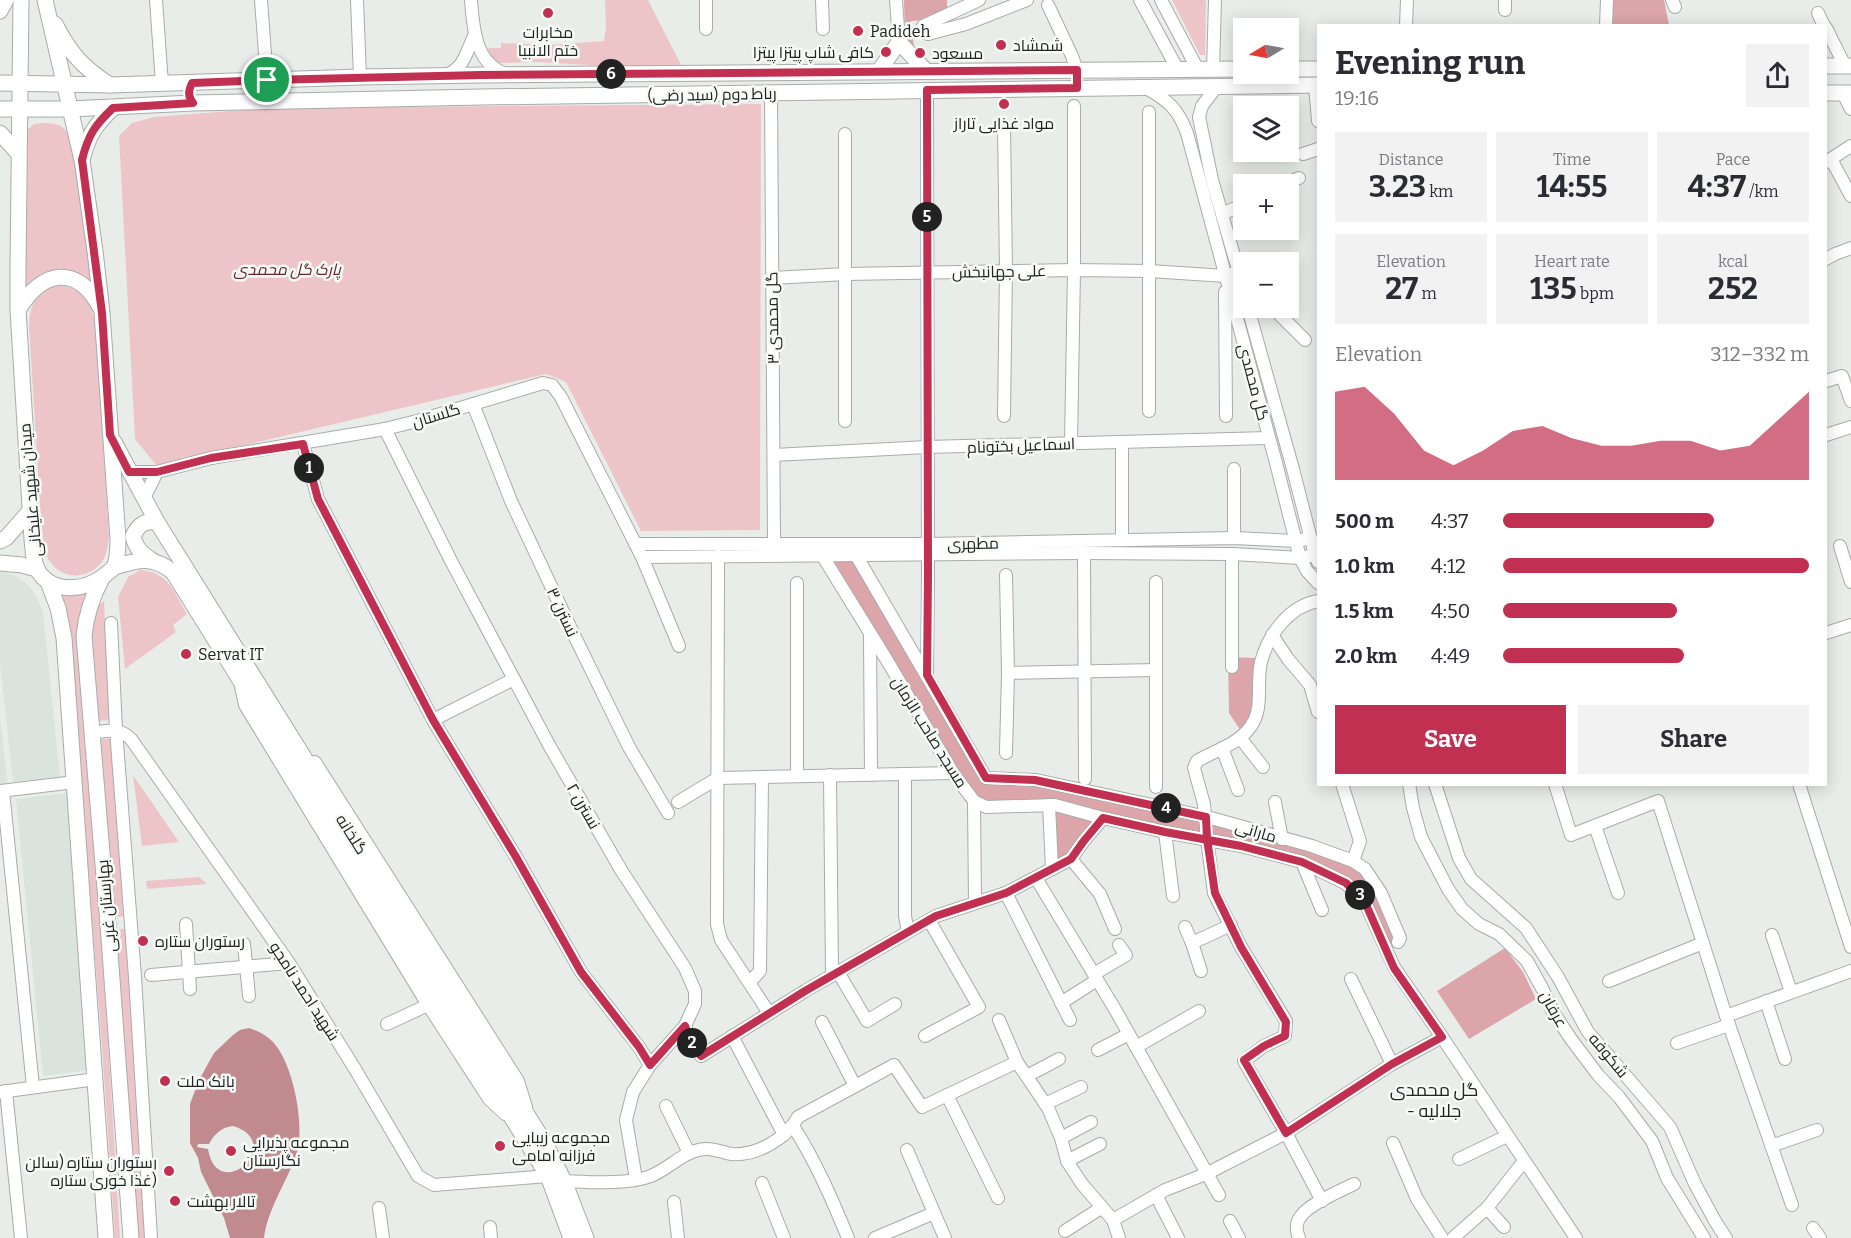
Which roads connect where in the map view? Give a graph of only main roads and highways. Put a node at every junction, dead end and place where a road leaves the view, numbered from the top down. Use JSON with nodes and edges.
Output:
{"nodes":[{"id":1,"x":6,"y":0,"type":"edge"},
{"id":2,"x":21,"y":3,"type":"edge"},
{"id":3,"x":45,"y":3,"type":"edge"},
{"id":4,"x":0,"y":11,"type":"edge"},
{"id":5,"x":1827,"y":66,"type":"edge"},
{"id":6,"x":1848,"y":66,"type":"edge"},
{"id":7,"x":1233,"y":69,"type":"edge"},
{"id":8,"x":1299,"y":69,"type":"edge"},
{"id":9,"x":1317,"y":69,"type":"edge"},
{"id":10,"x":1077,"y":70,"type":"junction"},
{"id":11,"x":879,"y":71,"type":"junction"},
{"id":12,"x":926,"y":71,"type":"junction"},
{"id":13,"x":0,"y":83,"type":"edge"},
{"id":14,"x":20,"y":83,"type":"junction"},
{"id":15,"x":192,"y":83,"type":"junction"},
{"id":16,"x":64,"y":84,"type":"junction"},
{"id":17,"x":111,"y":85,"type":"junction"},
{"id":18,"x":1317,"y":85,"type":"edge"},
{"id":19,"x":1077,"y":88,"type":"junction"},
{"id":20,"x":1827,"y":93,"type":"edge"},
{"id":21,"x":1847,"y":93,"type":"edge"},
{"id":22,"x":193,"y":103,"type":"junction"},
{"id":23,"x":113,"y":108,"type":"junction"},
{"id":24,"x":0,"y":109,"type":"edge"},
{"id":25,"x":70,"y":109,"type":"junction"},
{"id":26,"x":20,"y":110,"type":"junction"},
{"id":27,"x":0,"y":133,"type":"edge"},
{"id":28,"x":18,"y":153,"type":"junction"},
{"id":29,"x":82,"y":160,"type":"junction"},
{"id":30,"x":18,"y":310,"type":"junction"},
{"id":31,"x":102,"y":313,"type":"junction"},
{"id":32,"x":110,"y":435,"type":"junction"},
{"id":33,"x":29,"y":512,"type":"junction"},
{"id":34,"x":157,"y":522,"type":"junction"},
{"id":35,"x":0,"y":541,"type":"edge"},
{"id":36,"x":153,"y":561,"type":"junction"},
{"id":37,"x":0,"y":563,"type":"edge"},
{"id":38,"x":114,"y":567,"type":"junction"},
{"id":39,"x":37,"y":569,"type":"junction"},
{"id":40,"x":102,"y":578,"type":"junction"},
{"id":41,"x":48,"y":582,"type":"junction"},
{"id":42,"x":245,"y":675,"type":"junction"},
{"id":43,"x":522,"y":1120,"type":"junction"},
{"id":44,"x":106,"y":1238,"type":"edge"},
{"id":45,"x":131,"y":1238,"type":"edge"},
{"id":46,"x":571,"y":1238,"type":"edge"},
{"id":47,"x":586,"y":1238,"type":"edge"}],
"edges":[{"from":1,"to":4,"type":"main road"},
{"from":2,"to":3,"type":"main road"},
{"from":2,"to":14,"type":"main road","name":"میدان شهید علیخانی"},
{"from":3,"to":16,"type":"main road"},
{"from":3,"to":17,"type":"main road"},
{"from":5,"to":6,"type":"main road"},
{"from":7,"to":10,"type":"main road","name":"رباط دوم (سید رضی)"},
{"from":8,"to":9,"type":"main road"},
{"from":10,"to":12,"type":"main road","name":"رباط دوم (سید رضی)"},
{"from":10,"to":19,"type":"main road"},
{"from":11,"to":12,"type":"main road","name":"رباط دوم (سید رضی)"},
{"from":11,"to":12,"type":"main road"},
{"from":11,"to":15,"type":"main road","name":"رباط دوم (سید رضی)"},
{"from":13,"to":14,"type":"main road"},
{"from":14,"to":16,"type":"main road"},
{"from":14,"to":26,"type":"main road","name":"میدان شهید علیخانی"},
{"from":15,"to":17,"type":"main road","name":"رباط دوم (سید رضی)"},
{"from":15,"to":22,"type":"main road"},
{"from":16,"to":17,"type":"main road","name":"رباط دوم (سید رضی)"},
{"from":16,"to":25,"type":"main road"},
{"from":18,"to":19,"type":"main road","name":"رباط دوم (سید رضی)"},
{"from":19,"to":22,"type":"main road","name":"رباط دوم (سید رضی)"},
{"from":20,"to":21,"type":"main road"},
{"from":22,"to":23,"type":"main road","name":"رباط دوم (سید رضی)"},
{"from":23,"to":25,"type":"main road","name":"رباط دوم (سید رضی)"},
{"from":23,"to":29,"type":"main road"},
{"from":24,"to":26,"type":"main road"},
{"from":25,"to":26,"type":"main road"},
{"from":25,"to":29,"type":"main road"},
{"from":26,"to":28,"type":"main road","name":"میدان شهید علیخانی"},
{"from":27,"to":28,"type":"main road"},
{"from":28,"to":30,"type":"main road","name":"میدان شهید علیخانی"},
{"from":29,"to":31,"type":"main road"},
{"from":30,"to":31,"type":"main road"},
{"from":30,"to":33,"type":"main road","name":"میدان شهید علیخانی"},
{"from":31,"to":32,"type":"main road"},
{"from":32,"to":34,"type":"main road","name":"گلخانه"},
{"from":32,"to":38,"type":"main road"},
{"from":33,"to":35,"type":"main road"},
{"from":33,"to":39,"type":"main road","name":"میدان شهید علیخانی"},
{"from":34,"to":36,"type":"main road","name":"گلخانه"},
{"from":34,"to":42,"type":"main road","name":"گلخانه"},
{"from":36,"to":38,"type":"main road"},
{"from":36,"to":42,"type":"main road","name":"گلخانه"},
{"from":37,"to":39,"type":"main road"},
{"from":38,"to":40,"type":"main road"},
{"from":39,"to":41,"type":"main road","name":"میدان شهید علیخانی"},
{"from":40,"to":41,"type":"main road"},
{"from":40,"to":45,"type":"main road","name":"بهارستان غربی"},
{"from":41,"to":44,"type":"main road","name":"بهارستان غربی"},
{"from":42,"to":43,"type":"main road","name":"گلخانه"},
{"from":43,"to":46,"type":"main road","name":"گلخانه"},
{"from":43,"to":47,"type":"main road","name":"گلخانه"}]}
